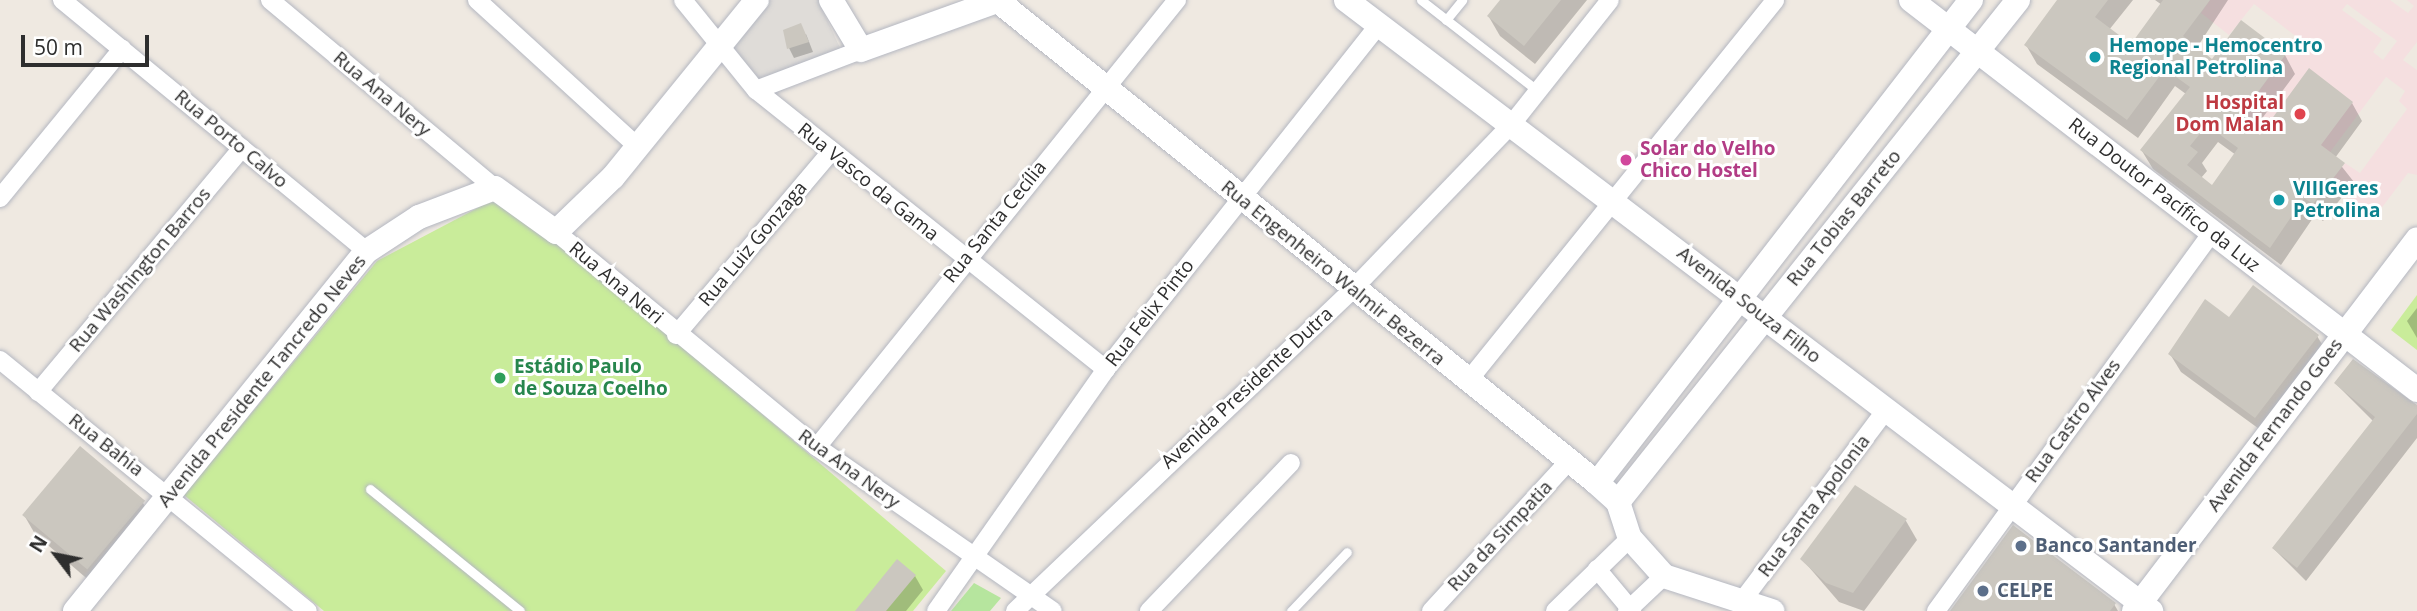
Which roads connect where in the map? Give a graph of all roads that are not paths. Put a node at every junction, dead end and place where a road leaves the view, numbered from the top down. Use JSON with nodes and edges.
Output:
{"nodes":[{"id":1,"x":62,"y":0,"type":"edge"},
{"id":2,"x":270,"y":0,"type":"edge"},
{"id":3,"x":477,"y":0,"type":"edge"},
{"id":4,"x":684,"y":0,"type":"edge"},
{"id":5,"x":757,"y":0,"type":"edge"},
{"id":6,"x":831,"y":0,"type":"edge"},
{"id":7,"x":999,"y":0,"type":"edge"},
{"id":8,"x":1177,"y":0,"type":"edge"},
{"id":9,"x":1346,"y":0,"type":"edge"},
{"id":10,"x":1421,"y":0,"type":"edge"},
{"id":11,"x":1462,"y":0,"type":"edge"},
{"id":12,"x":1610,"y":0,"type":"edge"},
{"id":13,"x":1775,"y":0,"type":"edge"},
{"id":14,"x":1911,"y":0,"type":"edge"},
{"id":15,"x":1971,"y":0,"type":"edge"},
{"id":16,"x":2018,"y":0,"type":"edge"},
{"id":17,"x":969,"y":5,"type":"edge"},
{"id":18,"x":1446,"y":20,"type":"junction"},
{"id":19,"x":1379,"y":26,"type":"junction"},
{"id":20,"x":1948,"y":29,"type":"junction"},
{"id":21,"x":719,"y":47,"type":"junction"},
{"id":22,"x":122,"y":49,"type":"junction"},
{"id":23,"x":860,"y":50,"type":"junction"},
{"id":24,"x":1979,"y":50,"type":"junction"},
{"id":25,"x":1104,"y":88,"type":"junction"},
{"id":26,"x":756,"y":90,"type":"junction"},
{"id":27,"x":1538,"y":91,"type":"junction"},
{"id":28,"x":1511,"y":125,"type":"junction"},
{"id":29,"x":637,"y":146,"type":"junction"},
{"id":30,"x":242,"y":148,"type":"junction"},
{"id":31,"x":830,"y":153,"type":"junction"},
{"id":32,"x":495,"y":188,"type":"junction"},
{"id":33,"x":0,"y":198,"type":"edge"},
{"id":34,"x":1239,"y":198,"type":"junction"},
{"id":35,"x":1617,"y":202,"type":"junction"},
{"id":36,"x":555,"y":232,"type":"junction"},
{"id":37,"x":2212,"y":232,"type":"junction"},
{"id":38,"x":2417,"y":240,"type":"edge"},
{"id":39,"x":367,"y":251,"type":"junction"},
{"id":40,"x":965,"y":260,"type":"junction"},
{"id":41,"x":1353,"y":289,"type":"junction"},
{"id":42,"x":1742,"y":300,"type":"junction"},
{"id":43,"x":1765,"y":317,"type":"junction"},
{"id":44,"x":2343,"y":334,"type":"junction"},
{"id":45,"x":676,"y":335,"type":"junction"},
{"id":46,"x":0,"y":360,"type":"edge"},
{"id":47,"x":1106,"y":369,"type":"junction"},
{"id":48,"x":1468,"y":381,"type":"junction"},
{"id":49,"x":2417,"y":390,"type":"edge"},
{"id":50,"x":38,"y":392,"type":"junction"},
{"id":51,"x":1885,"y":411,"type":"junction"},
{"id":52,"x":817,"y":447,"type":"junction"},
{"id":53,"x":1569,"y":461,"type":"junction"},
{"id":54,"x":1291,"y":463,"type":"dead end"},
{"id":55,"x":1597,"y":483,"type":"junction"},
{"id":56,"x":370,"y":489,"type":"dead end"},
{"id":57,"x":169,"y":495,"type":"junction"},
{"id":58,"x":1618,"y":502,"type":"junction"},
{"id":59,"x":2012,"y":504,"type":"junction"},
{"id":60,"x":1630,"y":538,"type":"junction"},
{"id":61,"x":1347,"y":552,"type":"dead end"},
{"id":62,"x":976,"y":561,"type":"junction"},
{"id":63,"x":1656,"y":568,"type":"junction"},
{"id":64,"x":1597,"y":569,"type":"junction"},
{"id":65,"x":1029,"y":595,"type":"junction"},
{"id":66,"x":1742,"y":601,"type":"junction"},
{"id":67,"x":2142,"y":608,"type":"edge"},
{"id":68,"x":1630,"y":610,"type":"edge"},
{"id":69,"x":75,"y":611,"type":"edge"},
{"id":70,"x":308,"y":611,"type":"edge"},
{"id":71,"x":520,"y":611,"type":"edge"},
{"id":72,"x":936,"y":611,"type":"edge"},
{"id":73,"x":1015,"y":611,"type":"edge"},
{"id":74,"x":1053,"y":611,"type":"edge"},
{"id":75,"x":1149,"y":611,"type":"edge"},
{"id":76,"x":1291,"y":611,"type":"edge"},
{"id":77,"x":1430,"y":611,"type":"edge"},
{"id":78,"x":1555,"y":611,"type":"edge"},
{"id":79,"x":1772,"y":611,"type":"edge"},
{"id":80,"x":1936,"y":611,"type":"edge"}],
"edges":[{"from":1,"to":22,"type":"street","name":"Rua Porto Calvo"},
{"from":2,"to":32,"type":"street","name":"Rua Ana Nery"},
{"from":3,"to":29,"type":"street"},
{"from":4,"to":21,"type":"street","name":"Rua Vasco da Gama"},
{"from":5,"to":21,"type":"street"},
{"from":6,"to":23,"type":"street"},
{"from":7,"to":17,"type":"street"},
{"from":7,"to":25,"type":"street","name":"Rua Engenheiro Walmir Bezerra"},
{"from":8,"to":25,"type":"street","name":"Rua Santa Cecília"},
{"from":9,"to":19,"type":"street","name":"Avenida Souza Filho"},
{"from":10,"to":18,"type":"lane"},
{"from":11,"to":18,"type":"lane"},
{"from":12,"to":27,"type":"street","name":"Avenida Presidente Dutra"},
{"from":13,"to":35,"type":"street"},
{"from":14,"to":20,"type":"street","name":"Rua Doutor Pacífico da Luz"},
{"from":15,"to":20,"type":"street","name":"Rua Tobias Barreto"},
{"from":16,"to":24,"type":"street","name":"Rua Tobias Barreto"},
{"from":17,"to":23,"type":"street"},
{"from":18,"to":27,"type":"lane"},
{"from":19,"to":28,"type":"street","name":"Avenida Souza Filho"},
{"from":19,"to":34,"type":"street","name":"Rua Felix Pinto"},
{"from":20,"to":24,"type":"street","name":"Rua Doutor Pacífico da Luz"},
{"from":20,"to":42,"type":"street","name":"Rua Tobias Barreto"},
{"from":21,"to":26,"type":"street","name":"Rua Vasco da Gama"},
{"from":21,"to":29,"type":"street"},
{"from":22,"to":30,"type":"street","name":"Rua Porto Calvo"},
{"from":22,"to":33,"type":"street"},
{"from":23,"to":26,"type":"street"},
{"from":24,"to":37,"type":"street","name":"Rua Doutor Pacífico da Luz"},
{"from":24,"to":43,"type":"street","name":"Rua Tobias Barreto"},
{"from":25,"to":34,"type":"street","name":"Rua Engenheiro Walmir Bezerra"},
{"from":25,"to":40,"type":"street","name":"Rua Santa Cecília"},
{"from":26,"to":31,"type":"street","name":"Rua Vasco da Gama"},
{"from":27,"to":28,"type":"street","name":"Avenida Presidente Dutra"},
{"from":28,"to":35,"type":"street","name":"Avenida Souza Filho"},
{"from":28,"to":41,"type":"street","name":"Avenida Presidente Dutra"},
{"from":29,"to":36,"type":"street"},
{"from":30,"to":39,"type":"street","name":"Rua Porto Calvo"},
{"from":30,"to":50,"type":"street","name":"Rua Washington Barros"},
{"from":31,"to":40,"type":"street","name":"Rua Vasco da Gama"},
{"from":31,"to":45,"type":"street","name":"Rua Luiz Gonzaga"},
{"from":32,"to":36,"type":"street"},
{"from":32,"to":39,"type":"street","name":"Avenida Presidente Tancredo Neves"},
{"from":34,"to":41,"type":"street","name":"Rua Engenheiro Walmir Bezerra"},
{"from":34,"to":47,"type":"street","name":"Rua Felix Pinto"},
{"from":35,"to":42,"type":"street","name":"Avenida Souza Filho"},
{"from":35,"to":48,"type":"street"},
{"from":36,"to":45,"type":"street","name":"Rua Ana Neri"},
{"from":37,"to":44,"type":"street","name":"Rua Doutor Pacífico da Luz"},
{"from":37,"to":59,"type":"street","name":"Rua Castro Alves"},
{"from":38,"to":44,"type":"street","name":"Avenida Fernando Goes"},
{"from":39,"to":57,"type":"street","name":"Avenida Presidente Tancredo Neves"},
{"from":40,"to":47,"type":"street","name":"Rua Vasco da Gama"},
{"from":40,"to":52,"type":"street","name":"Rua Santa Cecília"},
{"from":41,"to":48,"type":"street","name":"Rua Engenheiro Walmir Bezerra"},
{"from":41,"to":65,"type":"street","name":"Avenida Presidente Dutra"},
{"from":42,"to":43,"type":"street","name":"Avenida Souza Filho"},
{"from":42,"to":55,"type":"street","name":"Rua Tobias Barreto"},
{"from":43,"to":51,"type":"street","name":"Avenida Souza Filho"},
{"from":43,"to":58,"type":"street","name":"Rua Tobias Barreto"},
{"from":44,"to":49,"type":"street","name":"Rua Doutor Pacífico da Luz"},
{"from":44,"to":67,"type":"street","name":"Avenida Fernando Goes"},
{"from":45,"to":52,"type":"street","name":"Rua Ana Nery"},
{"from":46,"to":50,"type":"street","name":"Rua Bahia"},
{"from":47,"to":62,"type":"street","name":"Rua Felix Pinto"},
{"from":48,"to":53,"type":"street","name":"Rua Engenheiro Walmir Bezerra"},
{"from":50,"to":57,"type":"street","name":"Rua Bahia"},
{"from":51,"to":59,"type":"street","name":"Avenida Souza Filho"},
{"from":51,"to":66,"type":"street","name":"Rua Santa Apolonia"},
{"from":52,"to":62,"type":"street","name":"Rua Ana Nery"},
{"from":53,"to":55,"type":"street","name":"Rua Engenheiro Walmir Bezerra"},
{"from":53,"to":77,"type":"street","name":"Rua da Simpatia"},
{"from":54,"to":75,"type":"street"},
{"from":55,"to":58,"type":"street","name":"Rua Engenheiro Walmir Bezerra"},
{"from":56,"to":71,"type":"lane"},
{"from":57,"to":69,"type":"street","name":"Avenida Presidente Tancredo Neves"},
{"from":57,"to":70,"type":"street","name":"Rua Bahia"},
{"from":58,"to":60,"type":"street","name":"Rua Engenheiro Walmir Bezerra"},
{"from":59,"to":67,"type":"street","name":"Avenida Souza Filho"},
{"from":59,"to":80,"type":"street","name":"Rua Castro Alves"},
{"from":60,"to":63,"type":"street","name":"Rua Engenheiro Walmir Bezerra"},
{"from":60,"to":64,"type":"street"},
{"from":61,"to":76,"type":"lane"},
{"from":62,"to":65,"type":"street","name":"Rua Ana Nery"},
{"from":62,"to":72,"type":"street","name":"Rua Felix Pinto"},
{"from":63,"to":66,"type":"street"},
{"from":63,"to":68,"type":"street"},
{"from":64,"to":68,"type":"street"},
{"from":64,"to":78,"type":"street"},
{"from":65,"to":73,"type":"street","name":"Avenida Presidente Dutra"},
{"from":65,"to":74,"type":"street","name":"Rua Ana Nery"},
{"from":66,"to":79,"type":"street"}]}
